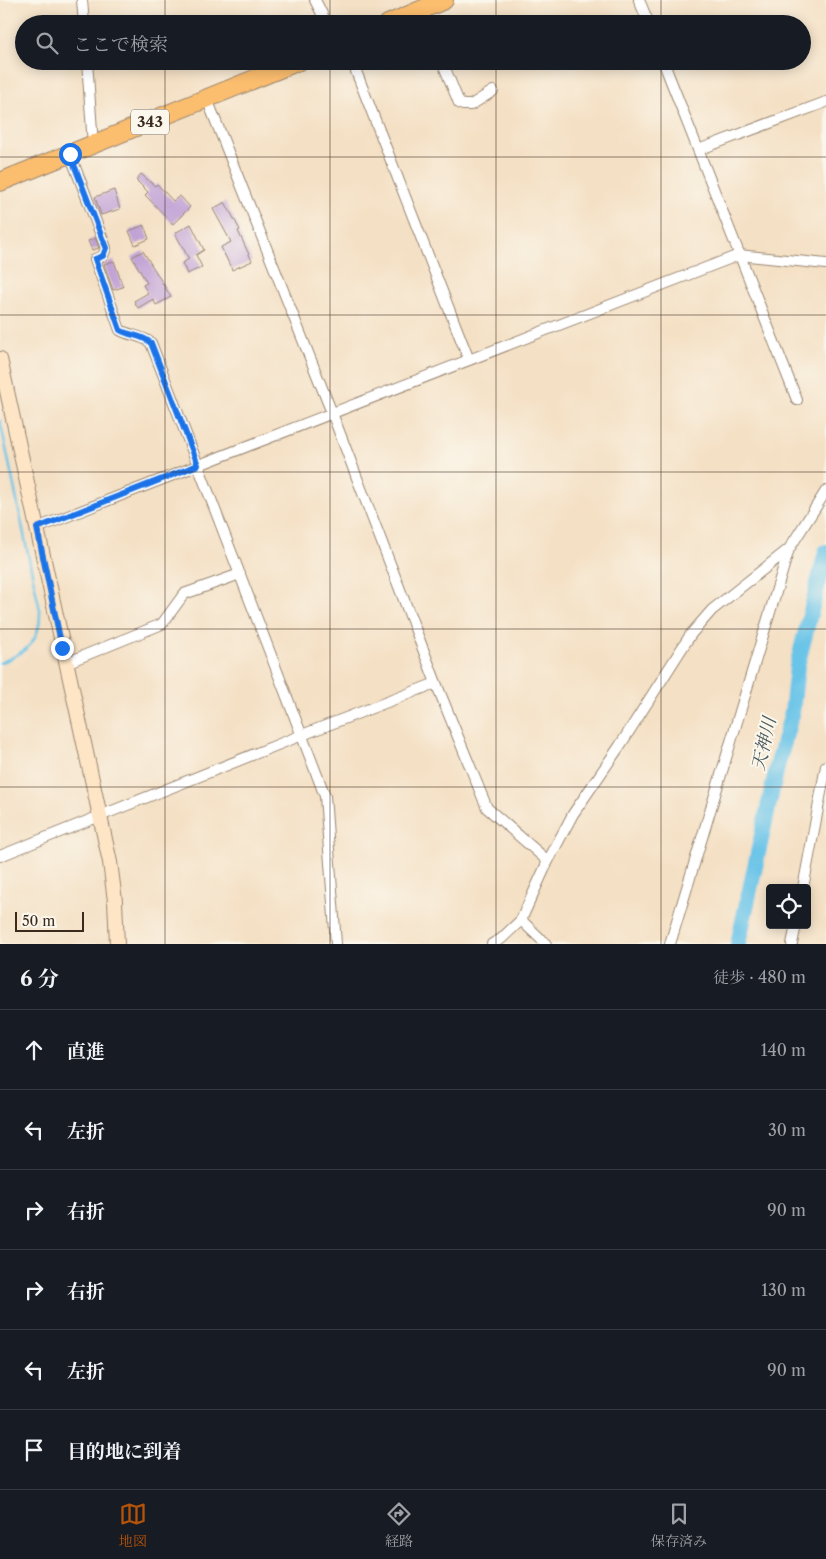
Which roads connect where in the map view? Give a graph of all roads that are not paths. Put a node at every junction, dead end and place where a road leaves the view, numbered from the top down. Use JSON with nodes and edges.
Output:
{"nodes":[{"id":1,"x":82,"y":0,"type":"edge"},
{"id":2,"x":315,"y":0,"type":"edge"},
{"id":3,"x":444,"y":0,"type":"edge"},
{"id":4,"x":639,"y":0,"type":"edge"},
{"id":5,"x":83,"y":15,"type":"edge"},
{"id":6,"x":322,"y":15,"type":"edge"},
{"id":7,"x":426,"y":15,"type":"edge"},
{"id":8,"x":645,"y":15,"type":"edge"},
{"id":9,"x":88,"y":70,"type":"edge"},
{"id":10,"x":277,"y":70,"type":"edge"},
{"id":11,"x":356,"y":70,"type":"edge"},
{"id":12,"x":446,"y":70,"type":"edge"},
{"id":13,"x":667,"y":70,"type":"edge"},
{"id":14,"x":493,"y":91,"type":"dead end"},
{"id":15,"x":207,"y":99,"type":"junction"},
{"id":16,"x":826,"y":102,"type":"edge"},
{"id":17,"x":94,"y":145,"type":"junction"},
{"id":18,"x":698,"y":150,"type":"junction"},
{"id":19,"x":70,"y":154,"type":"junction"},
{"id":20,"x":0,"y":182,"type":"edge"},
{"id":21,"x":739,"y":255,"type":"junction"},
{"id":22,"x":826,"y":264,"type":"edge"},
{"id":23,"x":0,"y":359,"type":"edge"},
{"id":24,"x":469,"y":360,"type":"junction"},
{"id":25,"x":796,"y":400,"type":"dead end"},
{"id":26,"x":332,"y":414,"type":"junction"},
{"id":27,"x":198,"y":465,"type":"junction"},
{"id":28,"x":826,"y":492,"type":"edge"},
{"id":29,"x":37,"y":528,"type":"junction"},
{"id":30,"x":788,"y":549,"type":"junction"},
{"id":31,"x":240,"y":574,"type":"junction"},
{"id":32,"x":66,"y":663,"type":"junction"},
{"id":33,"x":436,"y":684,"type":"junction"},
{"id":34,"x":302,"y":735,"type":"junction"},
{"id":35,"x":826,"y":766,"type":"edge"},
{"id":36,"x":100,"y":816,"type":"junction"},
{"id":37,"x":0,"y":856,"type":"edge"},
{"id":38,"x":548,"y":861,"type":"junction"},
{"id":39,"x":804,"y":884,"type":"edge"},
{"id":40,"x":521,"y":920,"type":"junction"},
{"id":41,"x":795,"y":929,"type":"edge"},
{"id":42,"x":117,"y":944,"type":"edge"},
{"id":43,"x":336,"y":944,"type":"edge"},
{"id":44,"x":492,"y":944,"type":"edge"},
{"id":45,"x":546,"y":944,"type":"edge"},
{"id":46,"x":670,"y":944,"type":"edge"},
{"id":47,"x":792,"y":944,"type":"edge"}],
"edges":[{"from":1,"to":5,"type":"street"},
{"from":2,"to":6,"type":"street"},
{"from":3,"to":7,"type":"highway"},
{"from":4,"to":8,"type":"street"},
{"from":9,"to":17,"type":"street"},
{"from":10,"to":15,"type":"highway","number":"343"},
{"from":11,"to":24,"type":"street"},
{"from":12,"to":14,"type":"street"},
{"from":13,"to":18,"type":"street"},
{"from":15,"to":17,"type":"highway","number":"343"},
{"from":15,"to":26,"type":"street"},
{"from":16,"to":18,"type":"street"},
{"from":17,"to":19,"type":"highway","number":"343"},
{"from":18,"to":21,"type":"street"},
{"from":19,"to":20,"type":"highway","number":"343"},
{"from":19,"to":27,"type":"street"},
{"from":21,"to":22,"type":"street"},
{"from":21,"to":24,"type":"street"},
{"from":21,"to":25,"type":"street"},
{"from":23,"to":29,"type":"street"},
{"from":24,"to":26,"type":"street"},
{"from":26,"to":27,"type":"street"},
{"from":26,"to":33,"type":"street"},
{"from":27,"to":29,"type":"street"},
{"from":27,"to":31,"type":"street"},
{"from":28,"to":30,"type":"street"},
{"from":29,"to":32,"type":"street"},
{"from":30,"to":38,"type":"street"},
{"from":30,"to":46,"type":"street"},
{"from":31,"to":32,"type":"street"},
{"from":31,"to":34,"type":"street"},
{"from":32,"to":36,"type":"street"},
{"from":33,"to":34,"type":"street"},
{"from":33,"to":38,"type":"street"},
{"from":34,"to":36,"type":"street"},
{"from":34,"to":43,"type":"street"},
{"from":35,"to":39,"type":"street"},
{"from":36,"to":37,"type":"street"},
{"from":36,"to":42,"type":"street"},
{"from":38,"to":40,"type":"street"},
{"from":40,"to":44,"type":"street"},
{"from":40,"to":45,"type":"street"},
{"from":41,"to":47,"type":"street"}]}
